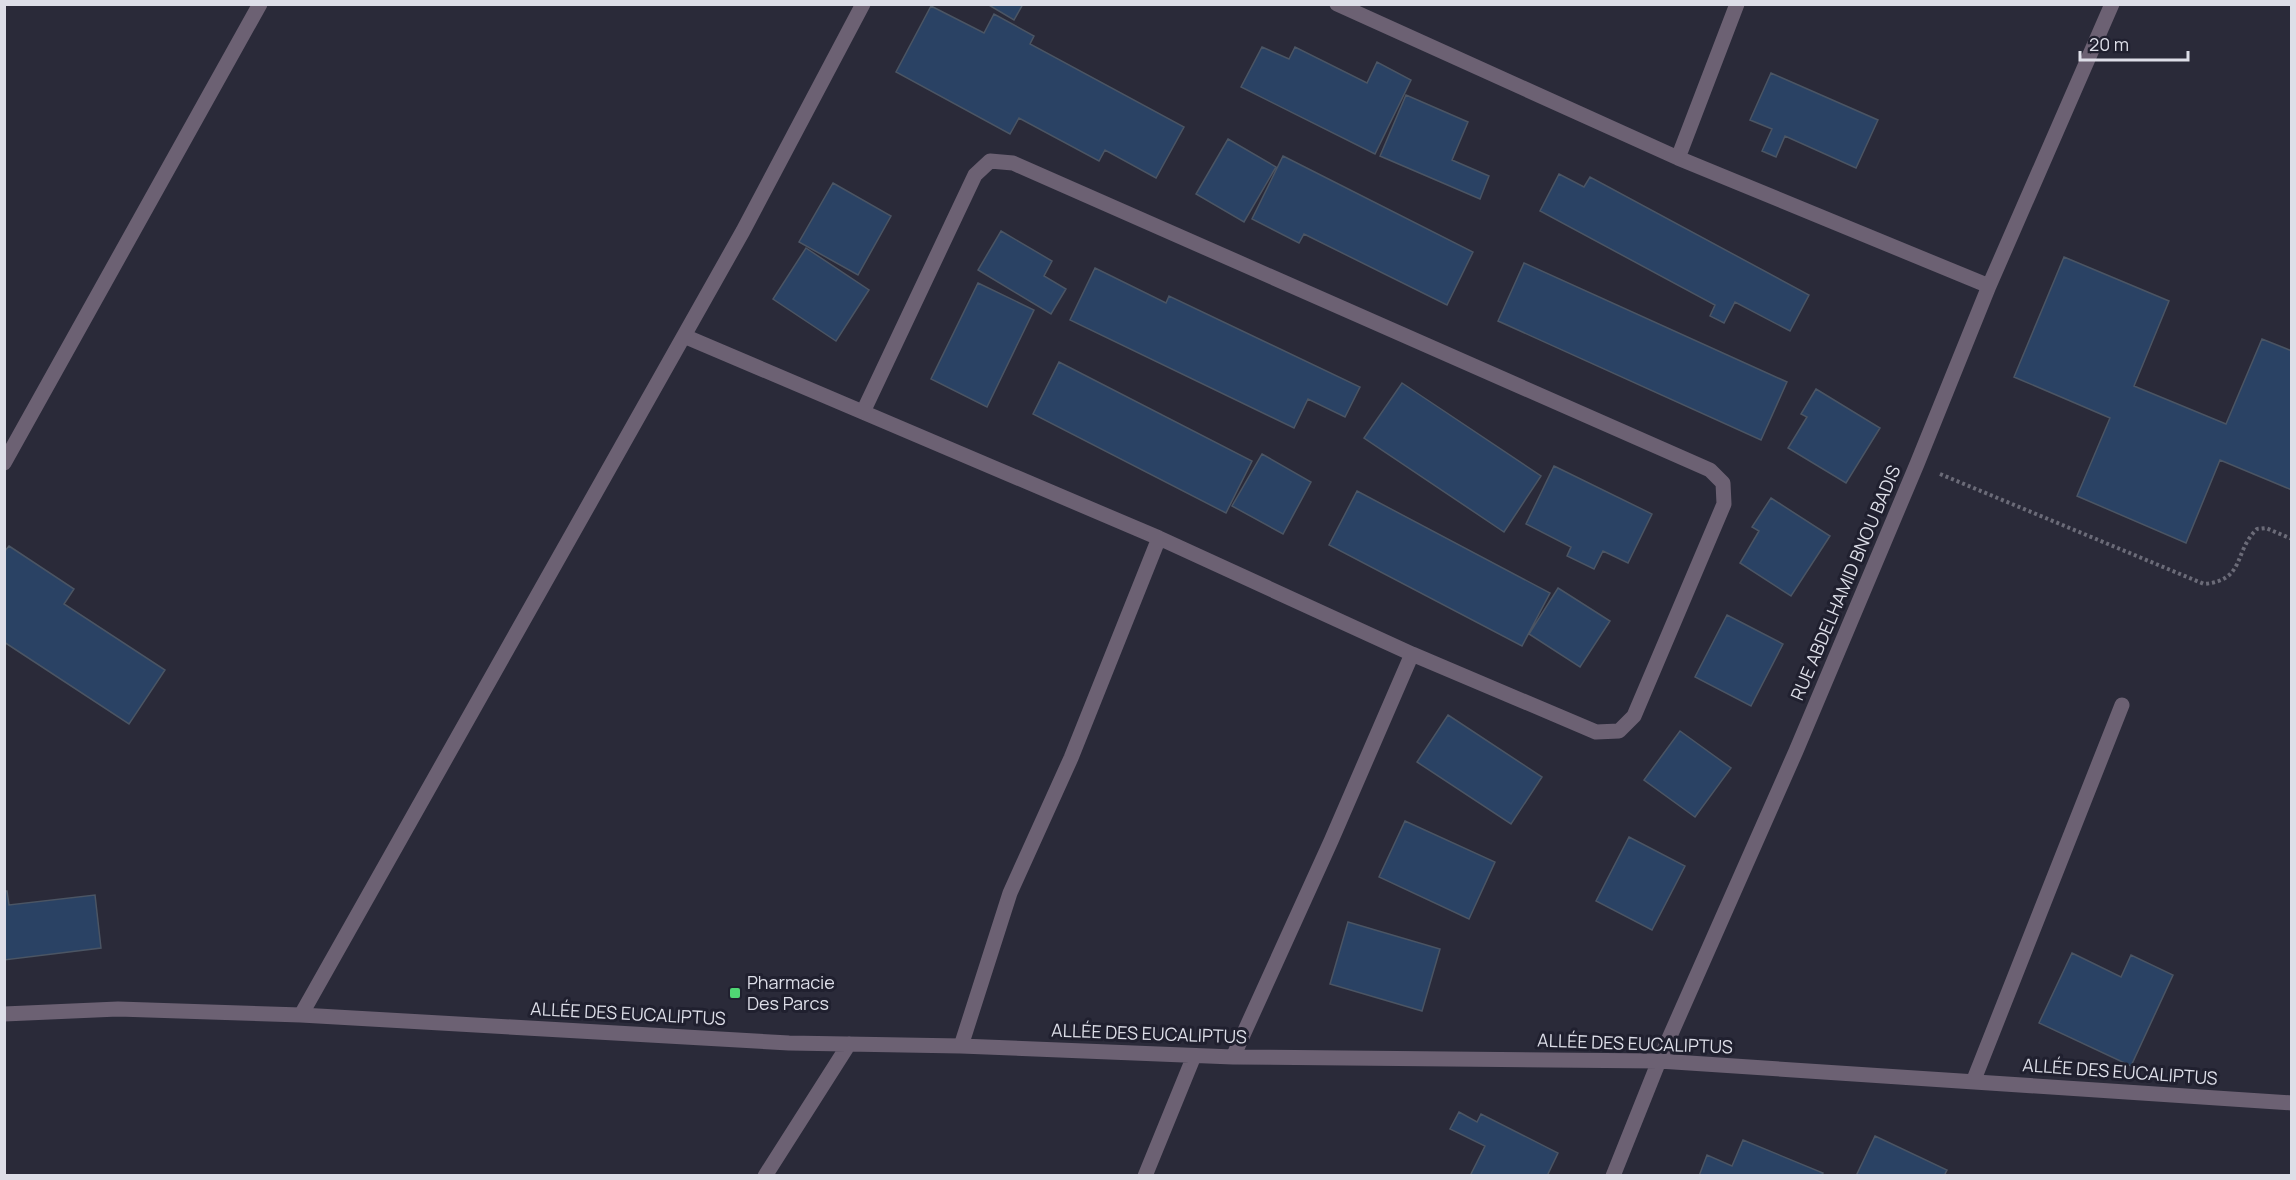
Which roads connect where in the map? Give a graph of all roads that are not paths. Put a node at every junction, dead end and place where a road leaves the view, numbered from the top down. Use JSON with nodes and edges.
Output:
{"nodes":[{"id":1,"x":260,"y":4,"type":"edge"},
{"id":2,"x":864,"y":4,"type":"edge"},
{"id":3,"x":1337,"y":4,"type":"edge"},
{"id":4,"x":1737,"y":4,"type":"edge"},
{"id":5,"x":2112,"y":4,"type":"edge"},
{"id":6,"x":1678,"y":158,"type":"junction"},
{"id":7,"x":1989,"y":286,"type":"junction"},
{"id":8,"x":684,"y":336,"type":"junction"},
{"id":9,"x":863,"y":411,"type":"junction"},
{"id":10,"x":4,"y":463,"type":"edge"},
{"id":11,"x":1159,"y":538,"type":"junction"},
{"id":12,"x":1412,"y":654,"type":"junction"},
{"id":13,"x":2122,"y":705,"type":"dead end"},
{"id":14,"x":4,"y":1014,"type":"edge"},
{"id":15,"x":301,"y":1016,"type":"junction"},
{"id":16,"x":849,"y":1044,"type":"junction"},
{"id":17,"x":961,"y":1046,"type":"junction"},
{"id":18,"x":1194,"y":1056,"type":"junction"},
{"id":19,"x":1233,"y":1057,"type":"junction"},
{"id":20,"x":1659,"y":1061,"type":"junction"},
{"id":21,"x":1973,"y":1082,"type":"junction"},
{"id":22,"x":2292,"y":1103,"type":"edge"},
{"id":23,"x":765,"y":1176,"type":"edge"},
{"id":24,"x":1145,"y":1176,"type":"edge"},
{"id":25,"x":1613,"y":1176,"type":"edge"}],
"edges":[{"from":1,"to":10,"type":"street"},
{"from":2,"to":8,"type":"street"},
{"from":3,"to":6,"type":"street"},
{"from":4,"to":6,"type":"street"},
{"from":5,"to":7,"type":"street","name":"RUE ABDELHAMID BNOU BADIS"},
{"from":6,"to":7,"type":"street"},
{"from":7,"to":20,"type":"street","name":"RUE ABDELHAMID BNOU BADIS"},
{"from":8,"to":9,"type":"street"},
{"from":8,"to":15,"type":"street"},
{"from":9,"to":11,"type":"street"},
{"from":9,"to":12,"type":"street"},
{"from":11,"to":12,"type":"street"},
{"from":11,"to":17,"type":"street"},
{"from":12,"to":19,"type":"street"},
{"from":13,"to":21,"type":"street"},
{"from":14,"to":15,"type":"street","name":"ALLÉE DES EUCALIPTUS"},
{"from":15,"to":16,"type":"street","name":"ALLÉE DES EUCALIPTUS"},
{"from":16,"to":17,"type":"street","name":"ALLÉE DES EUCALIPTUS"},
{"from":16,"to":23,"type":"street"},
{"from":17,"to":18,"type":"street","name":"ALLÉE DES EUCALIPTUS"},
{"from":18,"to":19,"type":"street","name":"ALLÉE DES EUCALIPTUS"},
{"from":18,"to":24,"type":"street"},
{"from":19,"to":20,"type":"street","name":"ALLÉE DES EUCALIPTUS"},
{"from":20,"to":21,"type":"street","name":"ALLÉE DES EUCALIPTUS"},
{"from":20,"to":25,"type":"street","name":"RUE ABDELHAMID BNOU BADIS"},
{"from":21,"to":22,"type":"street","name":"ALLÉE DES EUCALIPTUS"}]}
